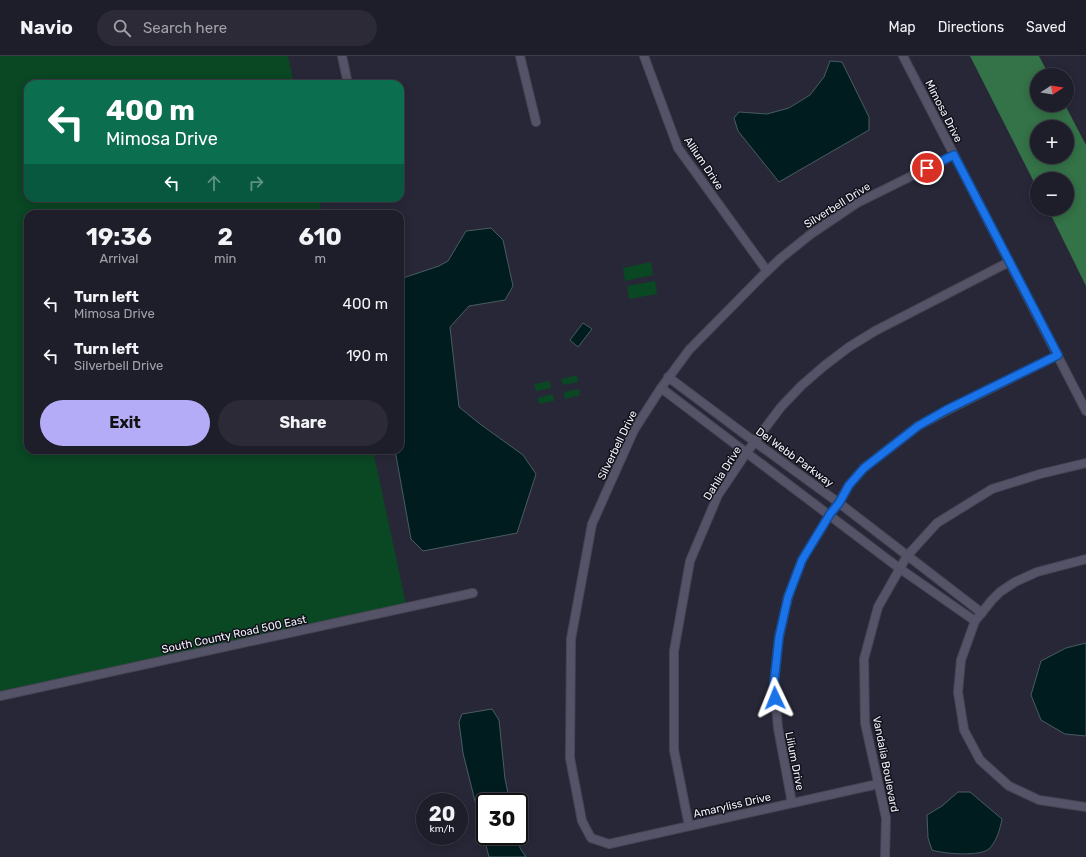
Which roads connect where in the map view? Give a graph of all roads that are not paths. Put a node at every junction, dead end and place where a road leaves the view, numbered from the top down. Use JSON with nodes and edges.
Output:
{"nodes":[{"id":1,"x":342,"y":56,"type":"edge"},
{"id":2,"x":520,"y":56,"type":"edge"},
{"id":3,"x":644,"y":56,"type":"edge"},
{"id":4,"x":903,"y":56,"type":"edge"},
{"id":5,"x":347,"y":80,"type":"edge"},
{"id":6,"x":536,"y":122,"type":"dead end"},
{"id":7,"x":954,"y":155,"type":"junction"},
{"id":8,"x":1009,"y":262,"type":"junction"},
{"id":9,"x":767,"y":271,"type":"junction"},
{"id":10,"x":1058,"y":355,"type":"junction"},
{"id":11,"x":668,"y":377,"type":"junction"},
{"id":12,"x":661,"y":388,"type":"junction"},
{"id":13,"x":1086,"y":411,"type":"edge"},
{"id":14,"x":755,"y":442,"type":"junction"},
{"id":15,"x":747,"y":452,"type":"junction"},
{"id":16,"x":1086,"y":463,"type":"edge"},
{"id":17,"x":839,"y":503,"type":"junction"},
{"id":18,"x":830,"y":514,"type":"junction"},
{"id":19,"x":908,"y":556,"type":"junction"},
{"id":20,"x":1086,"y":559,"type":"edge"},
{"id":21,"x":900,"y":568,"type":"junction"},
{"id":22,"x":474,"y":593,"type":"dead end"},
{"id":23,"x":982,"y":613,"type":"junction"},
{"id":24,"x":975,"y":621,"type":"junction"},
{"id":25,"x":0,"y":696,"type":"edge"},
{"id":26,"x":878,"y":784,"type":"junction"},
{"id":27,"x":792,"y":803,"type":"junction"},
{"id":28,"x":1086,"y":807,"type":"edge"},
{"id":29,"x":689,"y":826,"type":"junction"},
{"id":30,"x":592,"y":838,"type":"joint"},
{"id":31,"x":885,"y":857,"type":"edge"}],
"edges":[{"from":1,"to":5,"type":"street"},
{"from":2,"to":6,"type":"street"},
{"from":3,"to":9,"type":"street","name":"Allium Drive"},
{"from":4,"to":7,"type":"street","name":"Mimosa Drive"},
{"from":7,"to":8,"type":"street","name":"Mimosa Drive"},
{"from":7,"to":9,"type":"street","name":"Silverbell Drive"},
{"from":8,"to":10,"type":"street","name":"Mimosa Drive"},
{"from":8,"to":14,"type":"street","name":"Dahlia Drive"},
{"from":9,"to":11,"type":"street","name":"Silverbell Drive"},
{"from":10,"to":13,"type":"street","name":"Mimosa Drive"},
{"from":10,"to":17,"type":"street","name":"Lilium Drive"},
{"from":11,"to":12,"type":"street","name":"Silverbell Drive"},
{"from":11,"to":14,"type":"street","name":"Del Webb Parkway"},
{"from":12,"to":15,"type":"street"},
{"from":12,"to":30,"type":"street","name":"Silverbell Drive"},
{"from":14,"to":15,"type":"street","name":"Dahlia Drive"},
{"from":14,"to":17,"type":"street","name":"Del Webb Parkway"},
{"from":15,"to":18,"type":"street"},
{"from":15,"to":29,"type":"street","name":"Dahlia Drive"},
{"from":16,"to":19,"type":"street","name":"Vandalia Boulevard"},
{"from":17,"to":18,"type":"street","name":"Lilium Drive"},
{"from":17,"to":19,"type":"street","name":"Del Webb Parkway"},
{"from":18,"to":21,"type":"street"},
{"from":18,"to":27,"type":"street","name":"Lilium Drive"},
{"from":19,"to":21,"type":"street","name":"Vandalia Boulevard"},
{"from":19,"to":23,"type":"street","name":"Del Webb Parkway"},
{"from":20,"to":23,"type":"street"},
{"from":21,"to":24,"type":"street"},
{"from":21,"to":26,"type":"street","name":"Vandalia Boulevard"},
{"from":22,"to":25,"type":"street","name":"South County Road 500 East"},
{"from":23,"to":24,"type":"street"},
{"from":24,"to":28,"type":"street"},
{"from":26,"to":27,"type":"street","name":"Amaryliss Drive"},
{"from":26,"to":31,"type":"street","name":"Vandalia Boulevard"},
{"from":27,"to":29,"type":"street","name":"Amaryliss Drive"},
{"from":29,"to":30,"type":"street","name":"Amaryliss Drive"}]}
